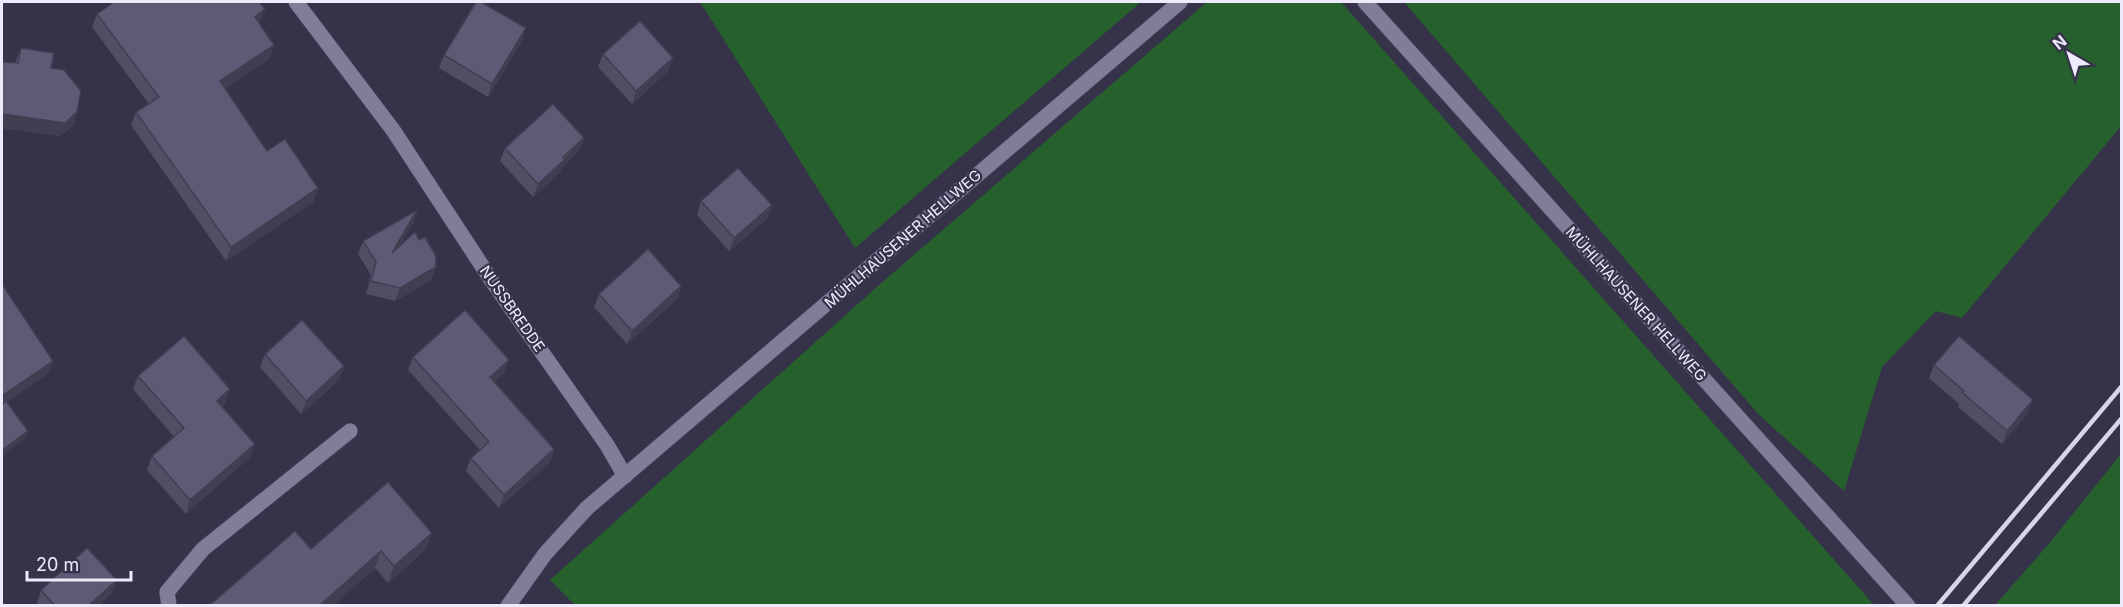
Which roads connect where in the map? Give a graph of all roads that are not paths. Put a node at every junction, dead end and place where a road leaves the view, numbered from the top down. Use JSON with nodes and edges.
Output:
{"nodes":[{"id":1,"x":296,"y":2,"type":"edge"},
{"id":2,"x":1180,"y":2,"type":"edge"},
{"id":3,"x":1365,"y":2,"type":"edge"},
{"id":4,"x":350,"y":431,"type":"dead end"},
{"id":5,"x":625,"y":476,"type":"junction"},
{"id":6,"x":169,"y":606,"type":"edge"},
{"id":7,"x":508,"y":606,"type":"edge"},
{"id":8,"x":1908,"y":606,"type":"edge"}],
"edges":[{"from":1,"to":5,"type":"street","name":"NUSSBREDDE"},
{"from":2,"to":5,"type":"street","name":"MÜHLHAUSENER HELLWEG"},
{"from":3,"to":8,"type":"street","name":"MÜHLHAUSENER HELLWEG"},
{"from":4,"to":6,"type":"street"},
{"from":5,"to":7,"type":"street"}]}
